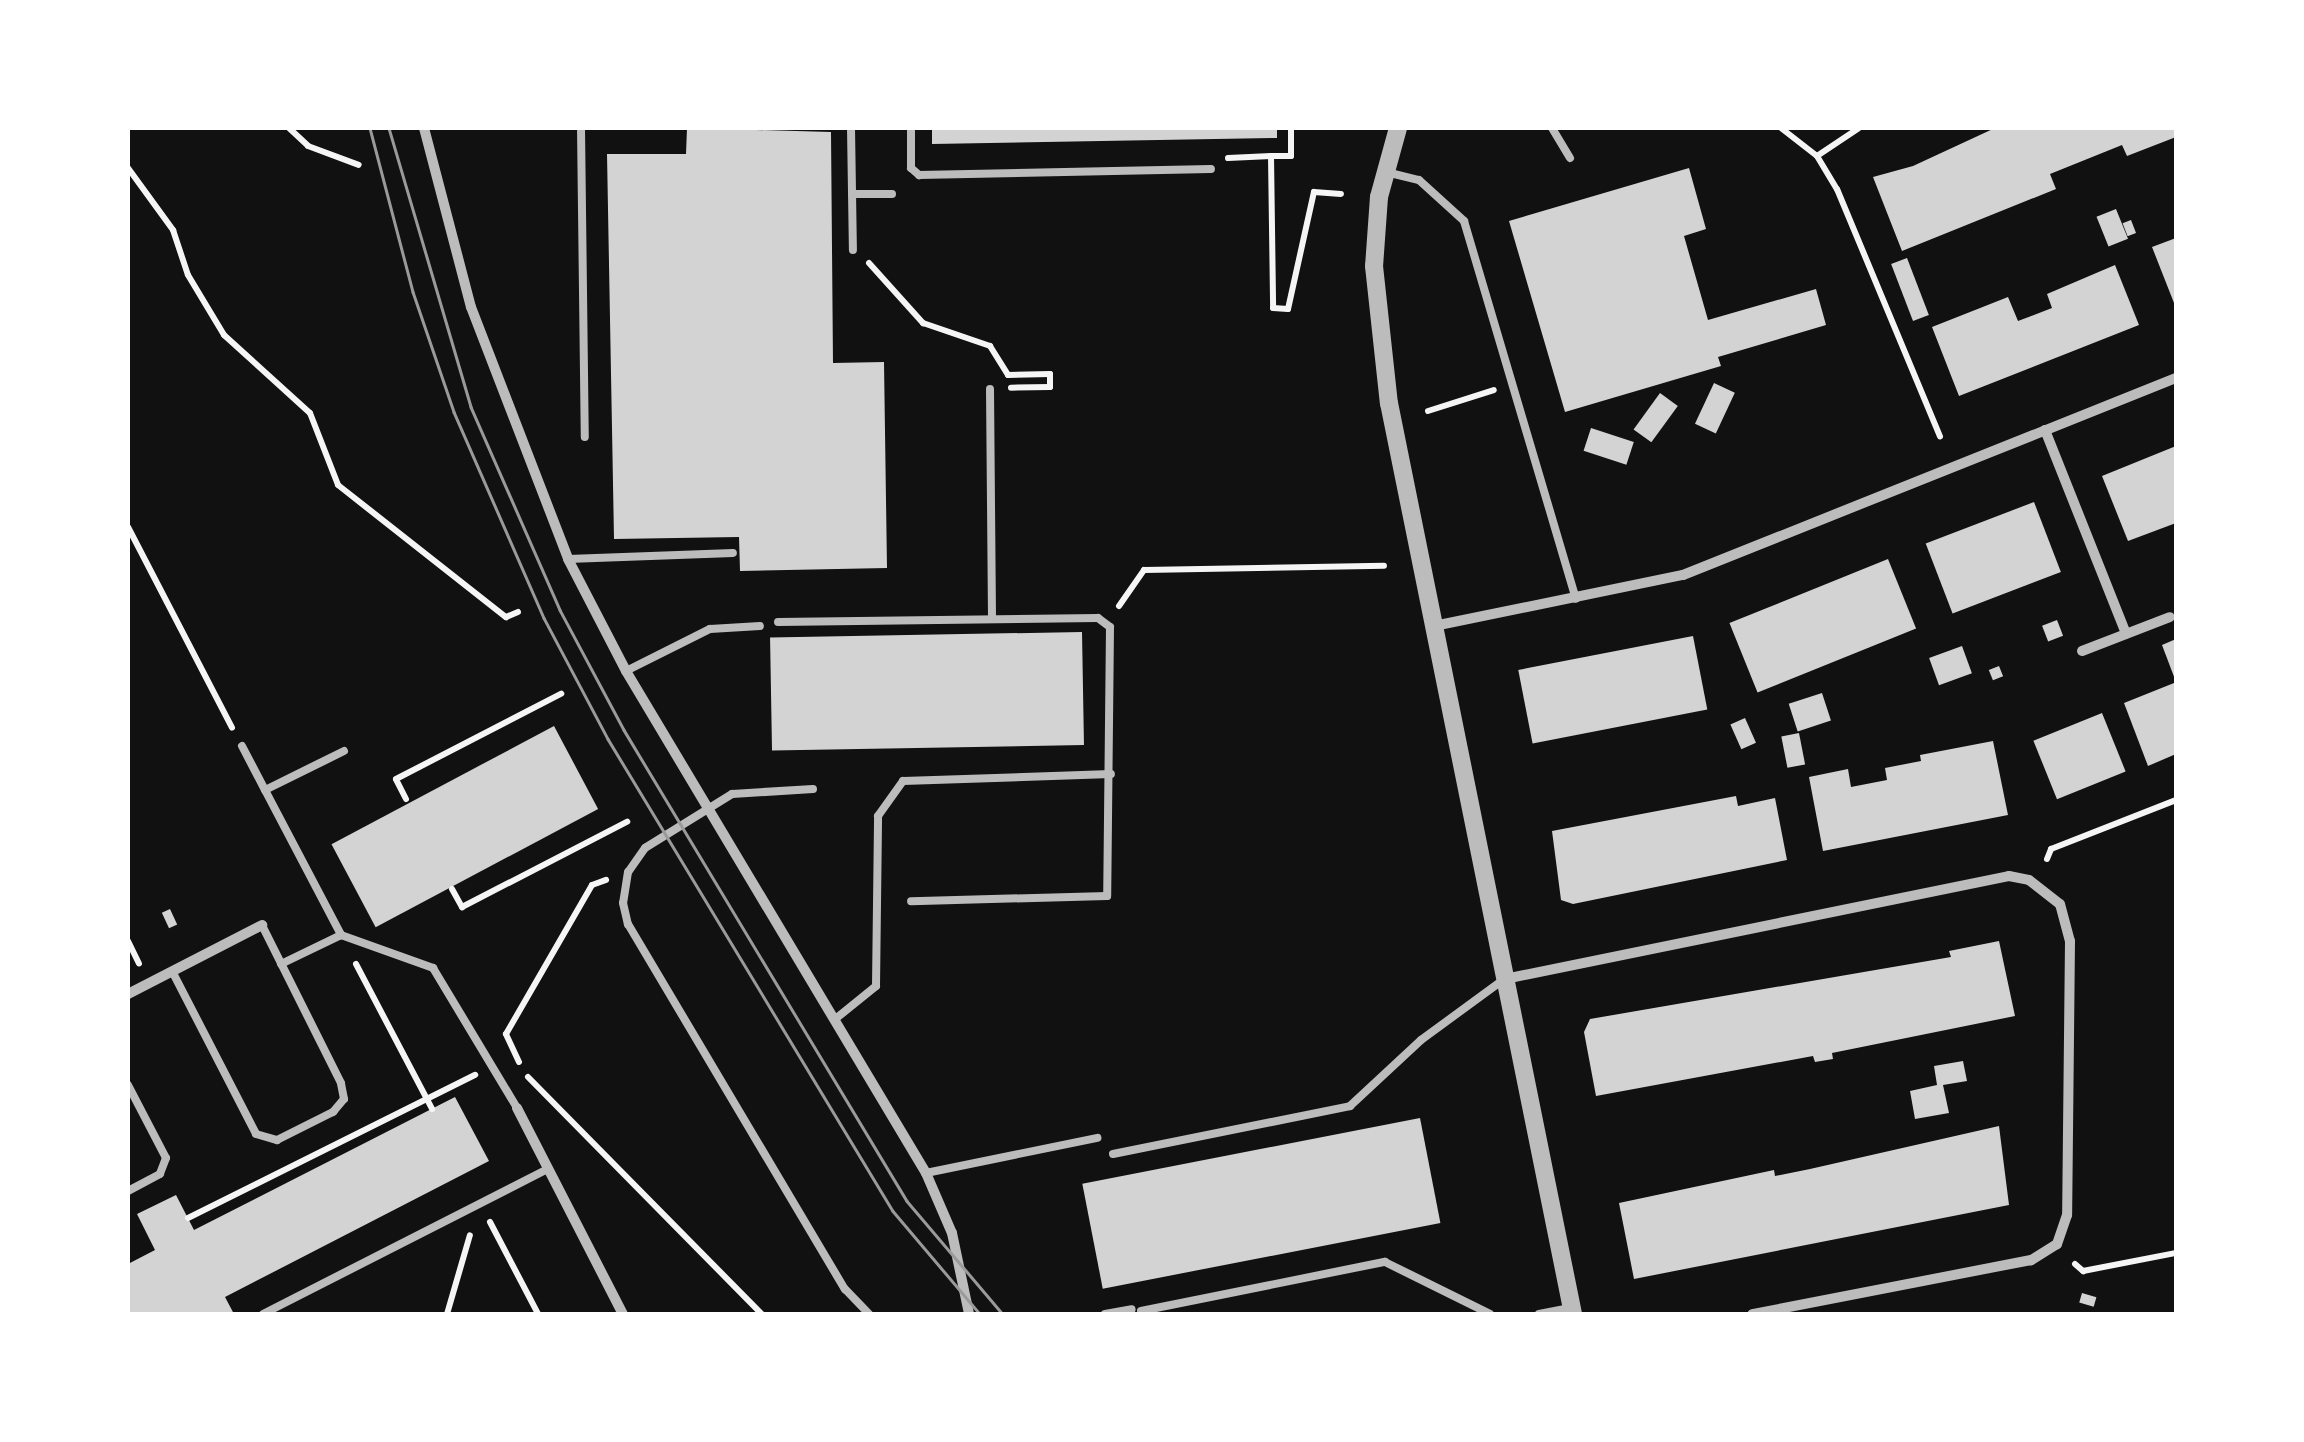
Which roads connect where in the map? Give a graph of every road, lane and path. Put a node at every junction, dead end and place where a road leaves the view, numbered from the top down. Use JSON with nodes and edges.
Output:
{"nodes":[{"id":1,"x":289,"y":128,"type":"edge"},
{"id":2,"x":424,"y":128,"type":"edge"},
{"id":3,"x":581,"y":128,"type":"edge"},
{"id":4,"x":851,"y":128,"type":"edge"},
{"id":5,"x":911,"y":128,"type":"edge"},
{"id":6,"x":1291,"y":128,"type":"edge"},
{"id":7,"x":1398,"y":128,"type":"edge"},
{"id":8,"x":1552,"y":128,"type":"edge"},
{"id":9,"x":1780,"y":128,"type":"edge"},
{"id":10,"x":1859,"y":128,"type":"edge"},
{"id":11,"x":1271,"y":156,"type":"junction"},
{"id":12,"x":1817,"y":156,"type":"junction"},
{"id":13,"x":1570,"y":158,"type":"dead end"},
{"id":14,"x":359,"y":166,"type":"dead end"},
{"id":15,"x":128,"y":168,"type":"edge"},
{"id":16,"x":1212,"y":169,"type":"joint"},
{"id":17,"x":1385,"y":172,"type":"junction"},
{"id":18,"x":852,"y":194,"type":"junction"},
{"id":19,"x":892,"y":194,"type":"dead end"},
{"id":20,"x":1340,"y":194,"type":"dead end"},
{"id":21,"x":853,"y":250,"type":"joint"},
{"id":22,"x":2176,"y":378,"type":"edge"},
{"id":23,"x":990,"y":389,"type":"joint"},
{"id":24,"x":1492,"y":391,"type":"dead end"},
{"id":25,"x":1428,"y":411,"type":"dead end"},
{"id":26,"x":2045,"y":430,"type":"junction"},
{"id":27,"x":585,"y":437,"type":"dead end"},
{"id":28,"x":1944,"y":437,"type":"dead end"},
{"id":29,"x":128,"y":528,"type":"edge"},
{"id":30,"x":733,"y":553,"type":"dead end"},
{"id":31,"x":568,"y":560,"type":"junction"},
{"id":32,"x":1384,"y":566,"type":"dead end"},
{"id":33,"x":1576,"y":599,"type":"junction"},
{"id":34,"x":518,"y":612,"type":"dead end"},
{"id":35,"x":2170,"y":616,"type":"dead end"},
{"id":36,"x":992,"y":619,"type":"junction"},
{"id":37,"x":778,"y":622,"type":"dead end"},
{"id":38,"x":1107,"y":623,"type":"junction"},
{"id":39,"x":760,"y":626,"type":"dead end"},
{"id":40,"x":1434,"y":626,"type":"junction"},
{"id":41,"x":2126,"y":634,"type":"junction"},
{"id":42,"x":2082,"y":652,"type":"dead end"},
{"id":43,"x":626,"y":671,"type":"junction"},
{"id":44,"x":560,"y":694,"type":"dead end"},
{"id":45,"x":242,"y":746,"type":"joint"},
{"id":46,"x":344,"y":751,"type":"dead end"},
{"id":47,"x":1111,"y":774,"type":"junction"},
{"id":48,"x":266,"y":790,"type":"junction"},
{"id":49,"x":814,"y":790,"type":"dead end"},
{"id":50,"x":406,"y":798,"type":"dead end"},
{"id":51,"x":2176,"y":800,"type":"edge"},
{"id":52,"x":708,"y":809,"type":"junction"},
{"id":53,"x":627,"y":822,"type":"dead end"},
{"id":54,"x":2047,"y":859,"type":"dead end"},
{"id":55,"x":592,"y":884,"type":"dead end"},
{"id":56,"x":452,"y":888,"type":"dead end"},
{"id":57,"x":912,"y":901,"type":"dead end"},
{"id":58,"x":262,"y":925,"type":"joint"},
{"id":59,"x":341,"y":935,"type":"junction"},
{"id":60,"x":281,"y":964,"type":"junction"},
{"id":61,"x":172,"y":971,"type":"junction"},
{"id":62,"x":1504,"y":978,"type":"junction"},
{"id":63,"x":128,"y":994,"type":"edge"},
{"id":64,"x":834,"y":1020,"type":"junction"},
{"id":65,"x":489,"y":1068,"type":"junction"},
{"id":66,"x":128,"y":1085,"type":"edge"},
{"id":67,"x":427,"y":1100,"type":"junction"},
{"id":68,"x":517,"y":1108,"type":"joint"},
{"id":69,"x":432,"y":1109,"type":"dead end"},
{"id":70,"x":1096,"y":1138,"type":"dead end"},
{"id":71,"x":1114,"y":1154,"type":"dead end"},
{"id":72,"x":548,"y":1168,"type":"junction"},
{"id":73,"x":926,"y":1172,"type":"junction"},
{"id":74,"x":128,"y":1192,"type":"edge"},
{"id":75,"x":480,"y":1203,"type":"junction"},
{"id":76,"x":188,"y":1218,"type":"dead end"},
{"id":77,"x":491,"y":1224,"type":"junction"},
{"id":78,"x":2176,"y":1253,"type":"edge"},
{"id":79,"x":2075,"y":1264,"type":"dead end"},
{"id":80,"x":1572,"y":1311,"type":"edge"},
{"id":81,"x":263,"y":1314,"type":"edge"},
{"id":82,"x":447,"y":1314,"type":"edge"},
{"id":83,"x":538,"y":1314,"type":"edge"},
{"id":84,"x":623,"y":1314,"type":"edge"},
{"id":85,"x":762,"y":1314,"type":"edge"},
{"id":86,"x":869,"y":1314,"type":"edge"},
{"id":87,"x":969,"y":1314,"type":"edge"},
{"id":88,"x":1105,"y":1314,"type":"edge"},
{"id":89,"x":1490,"y":1314,"type":"edge"},
{"id":90,"x":1540,"y":1314,"type":"edge"},
{"id":91,"x":1752,"y":1314,"type":"edge"}],
"edges":[{"from":1,"to":14,"type":"path"},
{"from":2,"to":31,"type":"street"},
{"from":3,"to":27,"type":"lane"},
{"from":4,"to":18,"type":"lane"},
{"from":5,"to":16,"type":"lane"},
{"from":6,"to":11,"type":"path"},
{"from":7,"to":17,"type":"street"},
{"from":8,"to":13,"type":"lane"},
{"from":9,"to":12,"type":"path"},
{"from":10,"to":12,"type":"path"},
{"from":11,"to":16,"type":"path"},
{"from":11,"to":20,"type":"path"},
{"from":12,"to":28,"type":"path"},
{"from":15,"to":34,"type":"path"},
{"from":17,"to":33,"type":"lane"},
{"from":17,"to":40,"type":"street"},
{"from":18,"to":19,"type":"lane"},
{"from":18,"to":21,"type":"lane"},
{"from":21,"to":23,"type":"path"},
{"from":22,"to":26,"type":"street"},
{"from":23,"to":36,"type":"lane"},
{"from":24,"to":25,"type":"path"},
{"from":26,"to":33,"type":"street"},
{"from":26,"to":41,"type":"street"},
{"from":29,"to":45,"type":"path"},
{"from":30,"to":31,"type":"lane"},
{"from":31,"to":43,"type":"street"},
{"from":32,"to":38,"type":"path"},
{"from":33,"to":40,"type":"street"},
{"from":35,"to":41,"type":"street"},
{"from":36,"to":37,"type":"lane"},
{"from":36,"to":38,"type":"lane"},
{"from":38,"to":47,"type":"lane"},
{"from":39,"to":43,"type":"lane"},
{"from":40,"to":62,"type":"street"},
{"from":41,"to":42,"type":"street"},
{"from":43,"to":52,"type":"street"},
{"from":44,"to":50,"type":"path"},
{"from":45,"to":48,"type":"lane"},
{"from":46,"to":48,"type":"lane"},
{"from":47,"to":57,"type":"lane"},
{"from":47,"to":64,"type":"lane"},
{"from":48,"to":59,"type":"lane"},
{"from":49,"to":52,"type":"lane"},
{"from":51,"to":54,"type":"path"},
{"from":52,"to":64,"type":"street"},
{"from":52,"to":86,"type":"lane"},
{"from":53,"to":56,"type":"path"},
{"from":55,"to":85,"type":"path"},
{"from":58,"to":60,"type":"lane"},
{"from":58,"to":61,"type":"street"},
{"from":59,"to":60,"type":"lane"},
{"from":59,"to":65,"type":"lane"},
{"from":59,"to":67,"type":"path"},
{"from":60,"to":61,"type":"lane"},
{"from":61,"to":63,"type":"street"},
{"from":62,"to":71,"type":"lane"},
{"from":62,"to":80,"type":"street"},
{"from":62,"to":91,"type":"street"},
{"from":64,"to":73,"type":"street"},
{"from":65,"to":67,"type":"path"},
{"from":65,"to":68,"type":"lane"},
{"from":66,"to":74,"type":"lane"},
{"from":67,"to":69,"type":"path"},
{"from":67,"to":76,"type":"path"},
{"from":68,"to":72,"type":"street"},
{"from":70,"to":73,"type":"lane"},
{"from":72,"to":75,"type":"lane"},
{"from":72,"to":84,"type":"street"},
{"from":73,"to":87,"type":"street"},
{"from":75,"to":77,"type":"path"},
{"from":75,"to":81,"type":"lane"},
{"from":77,"to":82,"type":"path"},
{"from":77,"to":83,"type":"path"},
{"from":78,"to":79,"type":"path"},
{"from":80,"to":90,"type":"lane"},
{"from":88,"to":89,"type":"lane"}]}
